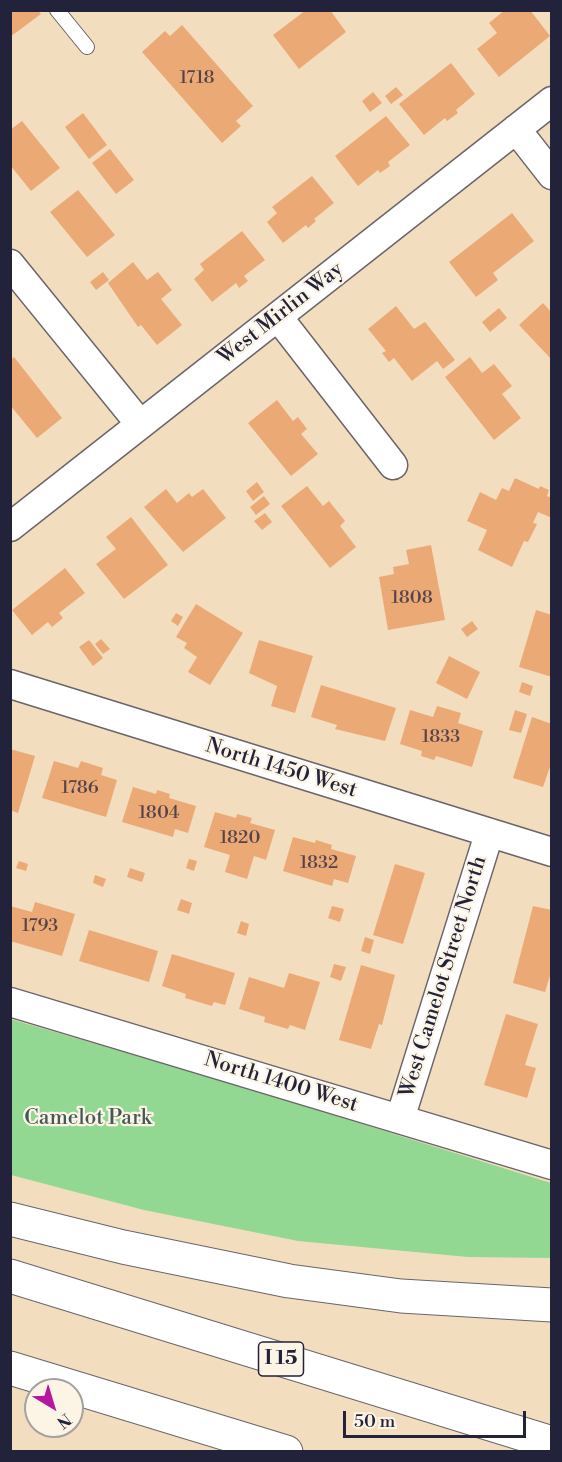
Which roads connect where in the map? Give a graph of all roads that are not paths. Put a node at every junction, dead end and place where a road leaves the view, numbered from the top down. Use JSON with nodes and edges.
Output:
{"nodes":[{"id":1,"x":57,"y":10,"type":"edge"},
{"id":2,"x":87,"y":47,"type":"dead end"},
{"id":3,"x":552,"y":101,"type":"edge"},
{"id":4,"x":516,"y":129,"type":"junction"},
{"id":5,"x":552,"y":175,"type":"edge"},
{"id":6,"x":10,"y":264,"type":"edge"},
{"id":7,"x":278,"y":317,"type":"junction"},
{"id":8,"x":140,"y":424,"type":"junction"},
{"id":9,"x":393,"y":465,"type":"dead end"},
{"id":10,"x":10,"y":527,"type":"edge"},
{"id":11,"x":10,"y":684,"type":"edge"},
{"id":12,"x":489,"y":834,"type":"junction"},
{"id":13,"x":552,"y":852,"type":"edge"},
{"id":14,"x":10,"y":1002,"type":"edge"},
{"id":15,"x":400,"y":1119,"type":"junction"},
{"id":16,"x":552,"y":1165,"type":"edge"},
{"id":17,"x":10,"y":1219,"type":"edge"},
{"id":18,"x":10,"y":1276,"type":"edge"},
{"id":19,"x":552,"y":1305,"type":"edge"},
{"id":20,"x":10,"y":1368,"type":"edge"},
{"id":21,"x":552,"y":1443,"type":"edge"},
{"id":22,"x":286,"y":1452,"type":"edge"}],
"edges":[{"from":1,"to":2,"type":"lane"},
{"from":3,"to":4,"type":"street","name":"West Mirlin Way"},
{"from":4,"to":5,"type":"street"},
{"from":4,"to":7,"type":"street","name":"West Mirlin Way"},
{"from":6,"to":8,"type":"street"},
{"from":7,"to":8,"type":"street","name":"West Mirlin Way"},
{"from":7,"to":9,"type":"street"},
{"from":8,"to":10,"type":"street","name":"West Mirlin Way"},
{"from":11,"to":12,"type":"street","name":"North 1450 West"},
{"from":12,"to":13,"type":"street","name":"North 1450 West"},
{"from":12,"to":15,"type":"street","name":"West Camelot Street North"},
{"from":14,"to":15,"type":"street","name":"North 1400 West"},
{"from":15,"to":16,"type":"street","name":"North 1400 West"},
{"from":17,"to":19,"type":"highway"},
{"from":18,"to":21,"type":"highway","number":"I 15"},
{"from":20,"to":22,"type":"highway"}]}
